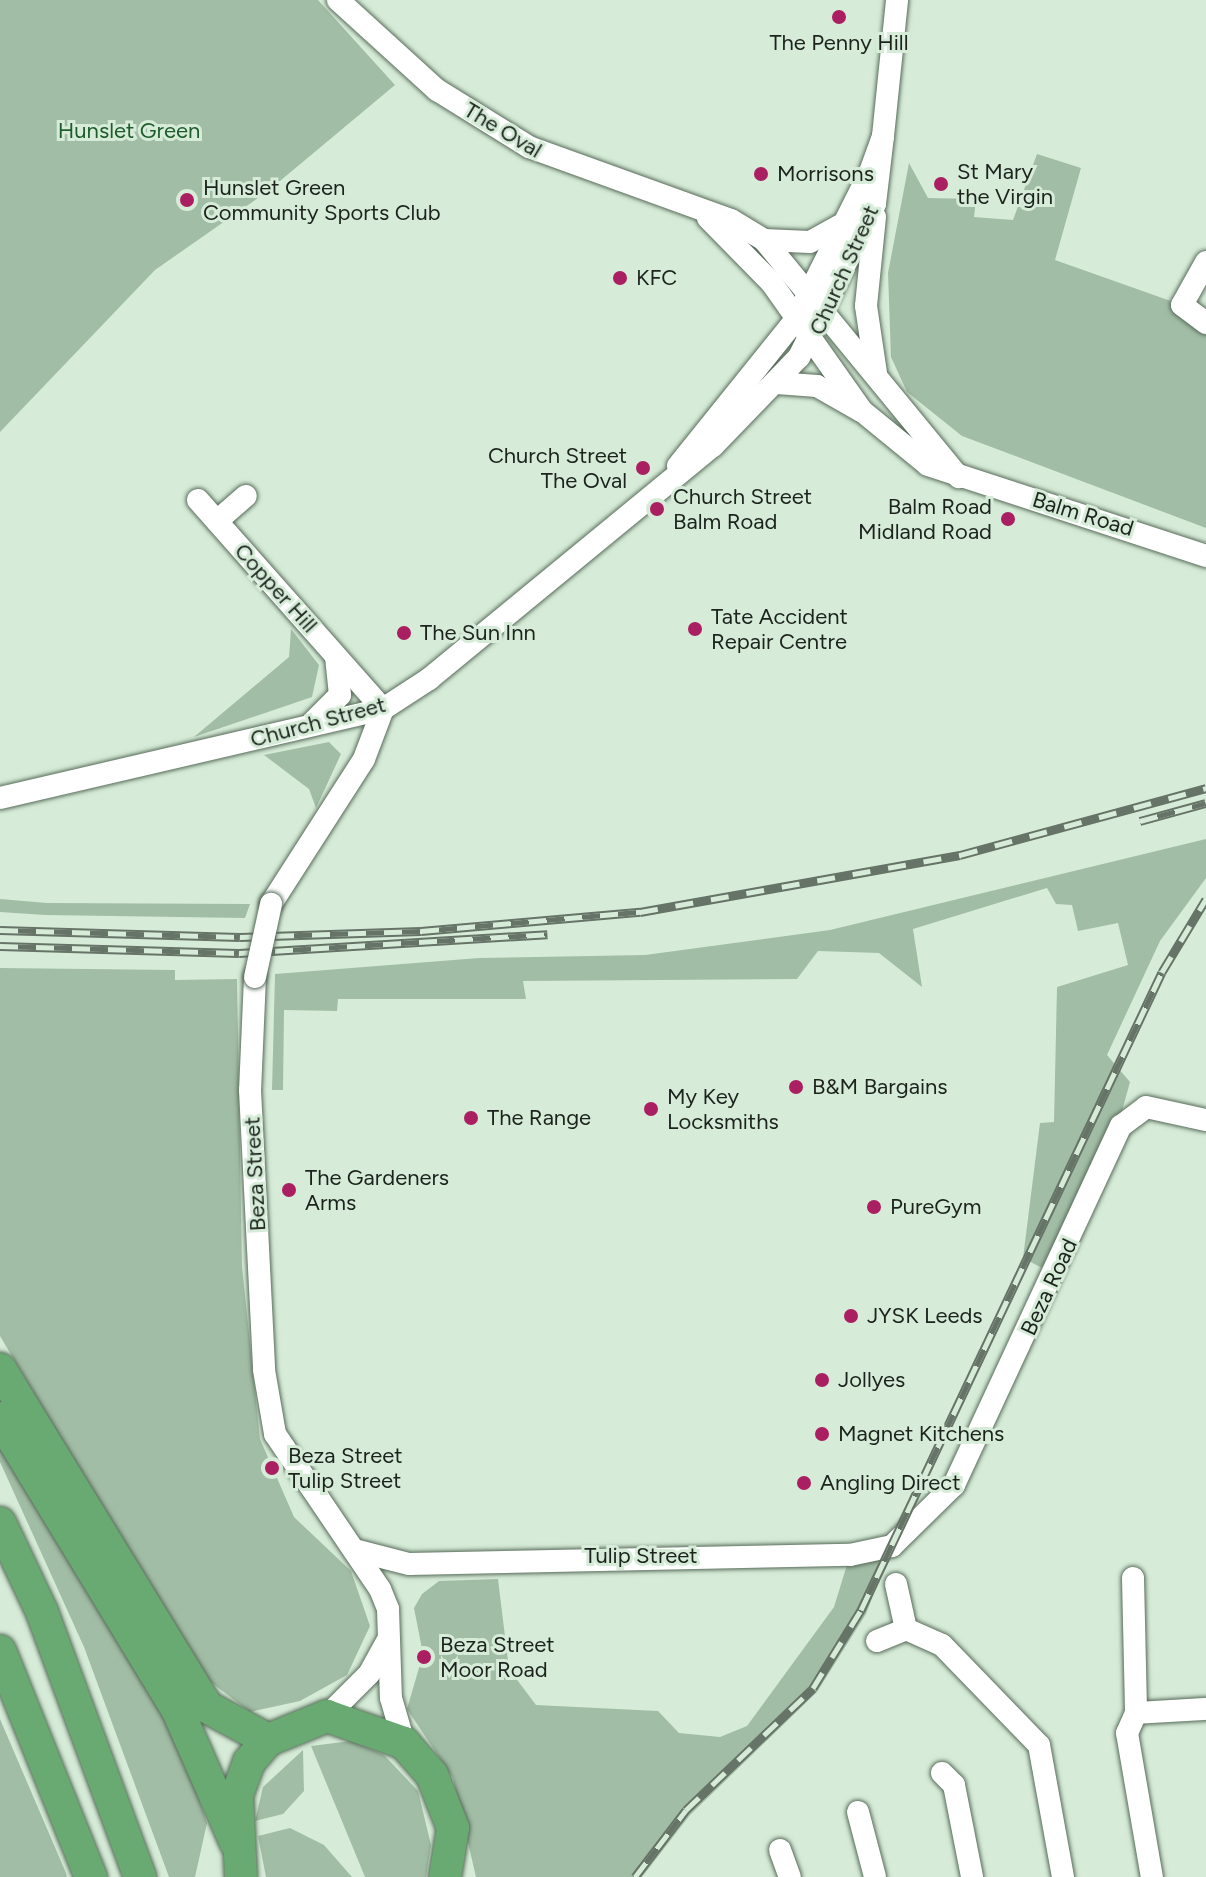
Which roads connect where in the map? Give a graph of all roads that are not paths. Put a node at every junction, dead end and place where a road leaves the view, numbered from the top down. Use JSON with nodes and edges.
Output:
{"nodes":[{"id":1,"x":338,"y":0,"type":"edge"},
{"id":2,"x":897,"y":0,"type":"edge"},
{"id":3,"x":883,"y":136,"type":"junction"},
{"id":4,"x":875,"y":204,"type":"junction"},
{"id":5,"x":697,"y":209,"type":"junction"},
{"id":6,"x":839,"y":226,"type":"junction"},
{"id":7,"x":764,"y":240,"type":"junction"},
{"id":8,"x":1206,"y":262,"type":"edge"},
{"id":9,"x":806,"y":288,"type":"junction"},
{"id":10,"x":826,"y":313,"type":"junction"},
{"id":11,"x":796,"y":319,"type":"junction"},
{"id":12,"x":1206,"y":323,"type":"edge"},
{"id":13,"x":811,"y":342,"type":"junction"},
{"id":14,"x":777,"y":383,"type":"junction"},
{"id":15,"x":879,"y":385,"type":"junction"},
{"id":16,"x":862,"y":411,"type":"junction"},
{"id":17,"x":959,"y":477,"type":"junction"},
{"id":18,"x":662,"y":485,"type":"junction"},
{"id":19,"x":246,"y":496,"type":"dead end"},
{"id":20,"x":198,"y":500,"type":"dead end"},
{"id":21,"x":217,"y":521,"type":"junction"},
{"id":22,"x":1206,"y":556,"type":"edge"},
{"id":23,"x":336,"y":655,"type":"junction"},
{"id":24,"x":383,"y":709,"type":"junction"},
{"id":25,"x":309,"y":725,"type":"junction"},
{"id":26,"x":0,"y":798,"type":"edge"},
{"id":27,"x":1206,"y":1120,"type":"edge"},
{"id":28,"x":0,"y":1369,"type":"edge"},
{"id":29,"x":0,"y":1418,"type":"edge"},
{"id":30,"x":0,"y":1523,"type":"edge"},
{"id":31,"x":922,"y":1524,"type":"joint"},
{"id":32,"x":354,"y":1550,"type":"junction"},
{"id":33,"x":0,"y":1557,"type":"edge"},
{"id":34,"x":1133,"y":1578,"type":"dead end"},
{"id":35,"x":896,"y":1584,"type":"dead end"},
{"id":36,"x":906,"y":1629,"type":"junction"},
{"id":37,"x":391,"y":1636,"type":"junction"},
{"id":38,"x":877,"y":1641,"type":"dead end"},
{"id":39,"x":0,"y":1651,"type":"edge"},
{"id":40,"x":1206,"y":1709,"type":"edge"},
{"id":41,"x":1136,"y":1713,"type":"junction"},
{"id":42,"x":327,"y":1716,"type":"junction"},
{"id":43,"x":268,"y":1740,"type":"junction"},
{"id":44,"x":404,"y":1743,"type":"junction"},
{"id":45,"x":942,"y":1773,"type":"dead end"},
{"id":46,"x":858,"y":1812,"type":"dead end"},
{"id":47,"x":780,"y":1850,"type":"dead end"},
{"id":48,"x":238,"y":1867,"type":"edge"},
{"id":49,"x":451,"y":1872,"type":"edge"},
{"id":50,"x":91,"y":1877,"type":"edge"},
{"id":51,"x":140,"y":1877,"type":"edge"},
{"id":52,"x":790,"y":1877,"type":"edge"},
{"id":53,"x":875,"y":1877,"type":"edge"},
{"id":54,"x":972,"y":1877,"type":"edge"},
{"id":55,"x":1063,"y":1877,"type":"edge"},
{"id":56,"x":1152,"y":1877,"type":"edge"}],
"edges":[{"from":1,"to":5,"type":"street","name":"The Oval"},
{"from":2,"to":3,"type":"street","name":"Church Street"},
{"from":3,"to":4,"type":"street","name":"Church Street"},
{"from":3,"to":6,"type":"street","name":"Church Street"},
{"from":4,"to":10,"type":"street","name":"Church Street"},
{"from":4,"to":15,"type":"street"},
{"from":5,"to":7,"type":"street","name":"The Oval"},
{"from":5,"to":11,"type":"street","name":"The Oval"},
{"from":6,"to":7,"type":"street"},
{"from":6,"to":9,"type":"street","name":"Church Street"},
{"from":7,"to":9,"type":"street","name":"The Oval"},
{"from":8,"to":12,"type":"street"},
{"from":9,"to":10,"type":"street","name":"The Oval"},
{"from":9,"to":11,"type":"street","name":"Church Street"},
{"from":10,"to":13,"type":"street","name":"Church Street"},
{"from":10,"to":15,"type":"street"},
{"from":11,"to":13,"type":"street","name":"The Oval"},
{"from":11,"to":18,"type":"street","name":"Church Street"},
{"from":13,"to":14,"type":"street","name":"Church Street"},
{"from":13,"to":16,"type":"street","name":"Balm Road"},
{"from":14,"to":16,"type":"street"},
{"from":14,"to":18,"type":"street","name":"Church Street"},
{"from":15,"to":17,"type":"street"},
{"from":16,"to":17,"type":"street","name":"Balm Road"},
{"from":17,"to":22,"type":"street","name":"Balm Road"},
{"from":18,"to":24,"type":"street","name":"Church Street"},
{"from":19,"to":21,"type":"street"},
{"from":20,"to":21,"type":"street","name":"Copper Hill"},
{"from":21,"to":23,"type":"street","name":"Copper Hill"},
{"from":23,"to":24,"type":"street","name":"Copper Hill"},
{"from":23,"to":25,"type":"street"},
{"from":24,"to":25,"type":"street","name":"Church Street"},
{"from":24,"to":32,"type":"street","name":"Beza Street","bridge":true},
{"from":25,"to":26,"type":"street","name":"Church Street"},
{"from":27,"to":31,"type":"street","name":"Beza Road"},
{"from":28,"to":43,"type":"highway"},
{"from":29,"to":48,"type":"highway"},
{"from":30,"to":51,"type":"highway"},
{"from":31,"to":32,"type":"street","name":"Tulip Street"},
{"from":32,"to":37,"type":"street","name":"Beza Street"},
{"from":33,"to":51,"type":"highway"},
{"from":34,"to":41,"type":"street"},
{"from":35,"to":36,"type":"street"},
{"from":36,"to":38,"type":"street"},
{"from":36,"to":55,"type":"street"},
{"from":37,"to":42,"type":"street"},
{"from":37,"to":44,"type":"street","name":"Beza Street"},
{"from":39,"to":50,"type":"highway"},
{"from":40,"to":41,"type":"street"},
{"from":41,"to":56,"type":"street"},
{"from":42,"to":43,"type":"highway"},
{"from":42,"to":44,"type":"highway"},
{"from":43,"to":48,"type":"highway"},
{"from":44,"to":49,"type":"highway"},
{"from":45,"to":54,"type":"street"},
{"from":46,"to":53,"type":"street"},
{"from":47,"to":52,"type":"street"}]}
